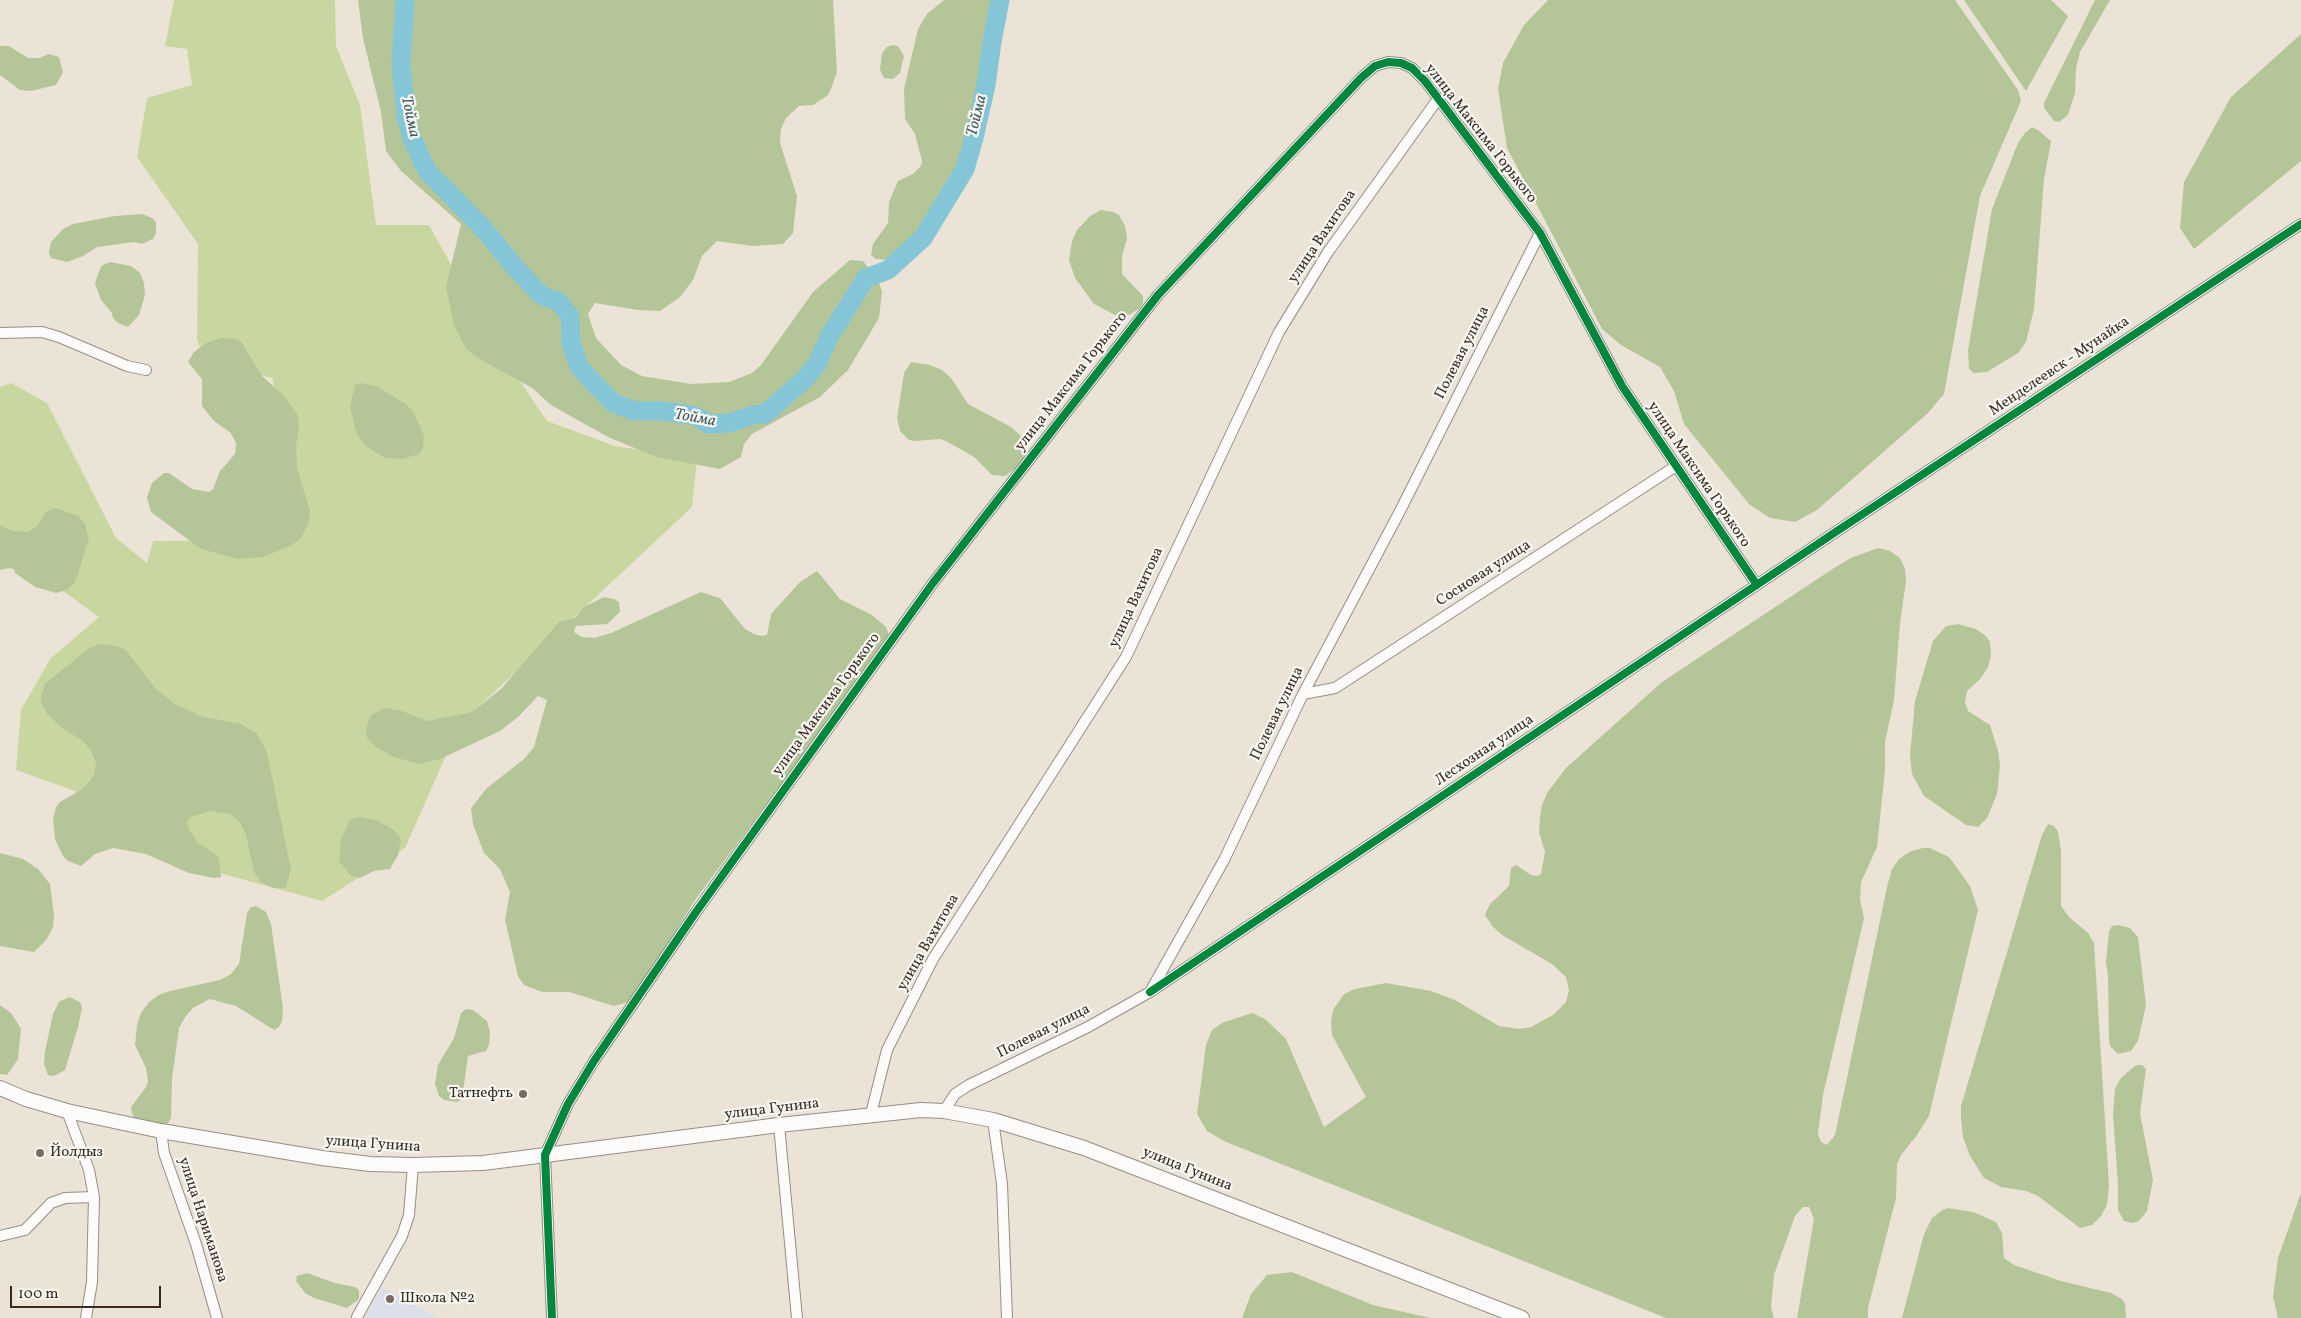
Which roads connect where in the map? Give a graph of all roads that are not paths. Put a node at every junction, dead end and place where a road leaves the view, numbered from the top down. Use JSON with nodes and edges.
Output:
{"nodes":[{"id":1,"x":1438,"y":98,"type":"junction"},
{"id":2,"x":2301,"y":224,"type":"edge"},
{"id":3,"x":1540,"y":233,"type":"junction"},
{"id":4,"x":0,"y":333,"type":"edge"},
{"id":5,"x":146,"y":370,"type":"dead end"},
{"id":6,"x":1676,"y":466,"type":"junction"},
{"id":7,"x":1834,"y":533,"type":"joint"},
{"id":8,"x":1757,"y":585,"type":"junction"},
{"id":9,"x":1303,"y":694,"type":"junction"},
{"id":10,"x":1150,"y":992,"type":"junction"},
{"id":11,"x":0,"y":1088,"type":"edge"},
{"id":12,"x":67,"y":1111,"type":"junction"},
{"id":13,"x":944,"y":1111,"type":"junction"},
{"id":14,"x":872,"y":1114,"type":"junction"},
{"id":15,"x":993,"y":1120,"type":"junction"},
{"id":16,"x":778,"y":1125,"type":"junction"},
{"id":17,"x":161,"y":1131,"type":"junction"},
{"id":18,"x":545,"y":1155,"type":"junction"},
{"id":19,"x":413,"y":1165,"type":"junction"},
{"id":20,"x":94,"y":1197,"type":"junction"},
{"id":21,"x":0,"y":1236,"type":"edge"},
{"id":22,"x":357,"y":1317,"type":"edge"},
{"id":23,"x":86,"y":1318,"type":"edge"},
{"id":24,"x":217,"y":1318,"type":"edge"},
{"id":25,"x":552,"y":1318,"type":"edge"},
{"id":26,"x":796,"y":1318,"type":"edge"},
{"id":27,"x":1007,"y":1318,"type":"edge"},
{"id":28,"x":1522,"y":1318,"type":"edge"}],
"edges":[{"from":1,"to":3,"type":"street","name":"улица Максима Горького"},
{"from":1,"to":14,"type":"street","name":"улица Вахитова"},
{"from":1,"to":18,"type":"street","name":"улица Максима Горького"},
{"from":2,"to":7,"type":"street","name":"Менделеевск - Мунайка"},
{"from":3,"to":6,"type":"street","name":"улица Максима Горького"},
{"from":3,"to":9,"type":"street","name":"Полевая улица"},
{"from":4,"to":5,"type":"street"},
{"from":6,"to":8,"type":"street","name":"улица Максима Горького"},
{"from":6,"to":9,"type":"street","name":"Сосновая улица"},
{"from":7,"to":8,"type":"street","name":"Лесхозная улица"},
{"from":8,"to":10,"type":"street","name":"Лесхозная улица"},
{"from":9,"to":10,"type":"street","name":"Полевая улица"},
{"from":10,"to":13,"type":"street","name":"Полевая улица"},
{"from":11,"to":12,"type":"main road","name":"улица Гунина"},
{"from":12,"to":17,"type":"main road","name":"улица Гунина"},
{"from":12,"to":20,"type":"street"},
{"from":13,"to":14,"type":"main road","name":"улица Гунина"},
{"from":13,"to":15,"type":"main road","name":"улица Гунина"},
{"from":14,"to":16,"type":"main road","name":"улица Гунина"},
{"from":15,"to":27,"type":"street"},
{"from":15,"to":28,"type":"main road","name":"улица Гунина"},
{"from":16,"to":18,"type":"main road","name":"улица Гунина"},
{"from":16,"to":26,"type":"street"},
{"from":17,"to":19,"type":"main road","name":"улица Гунина"},
{"from":17,"to":24,"type":"street","name":"улица Нариманова"},
{"from":18,"to":19,"type":"main road","name":"улица Гунина"},
{"from":18,"to":25,"type":"street","name":"улица Максима Горького"},
{"from":19,"to":22,"type":"street"},
{"from":20,"to":21,"type":"street"},
{"from":20,"to":23,"type":"street"}]}
